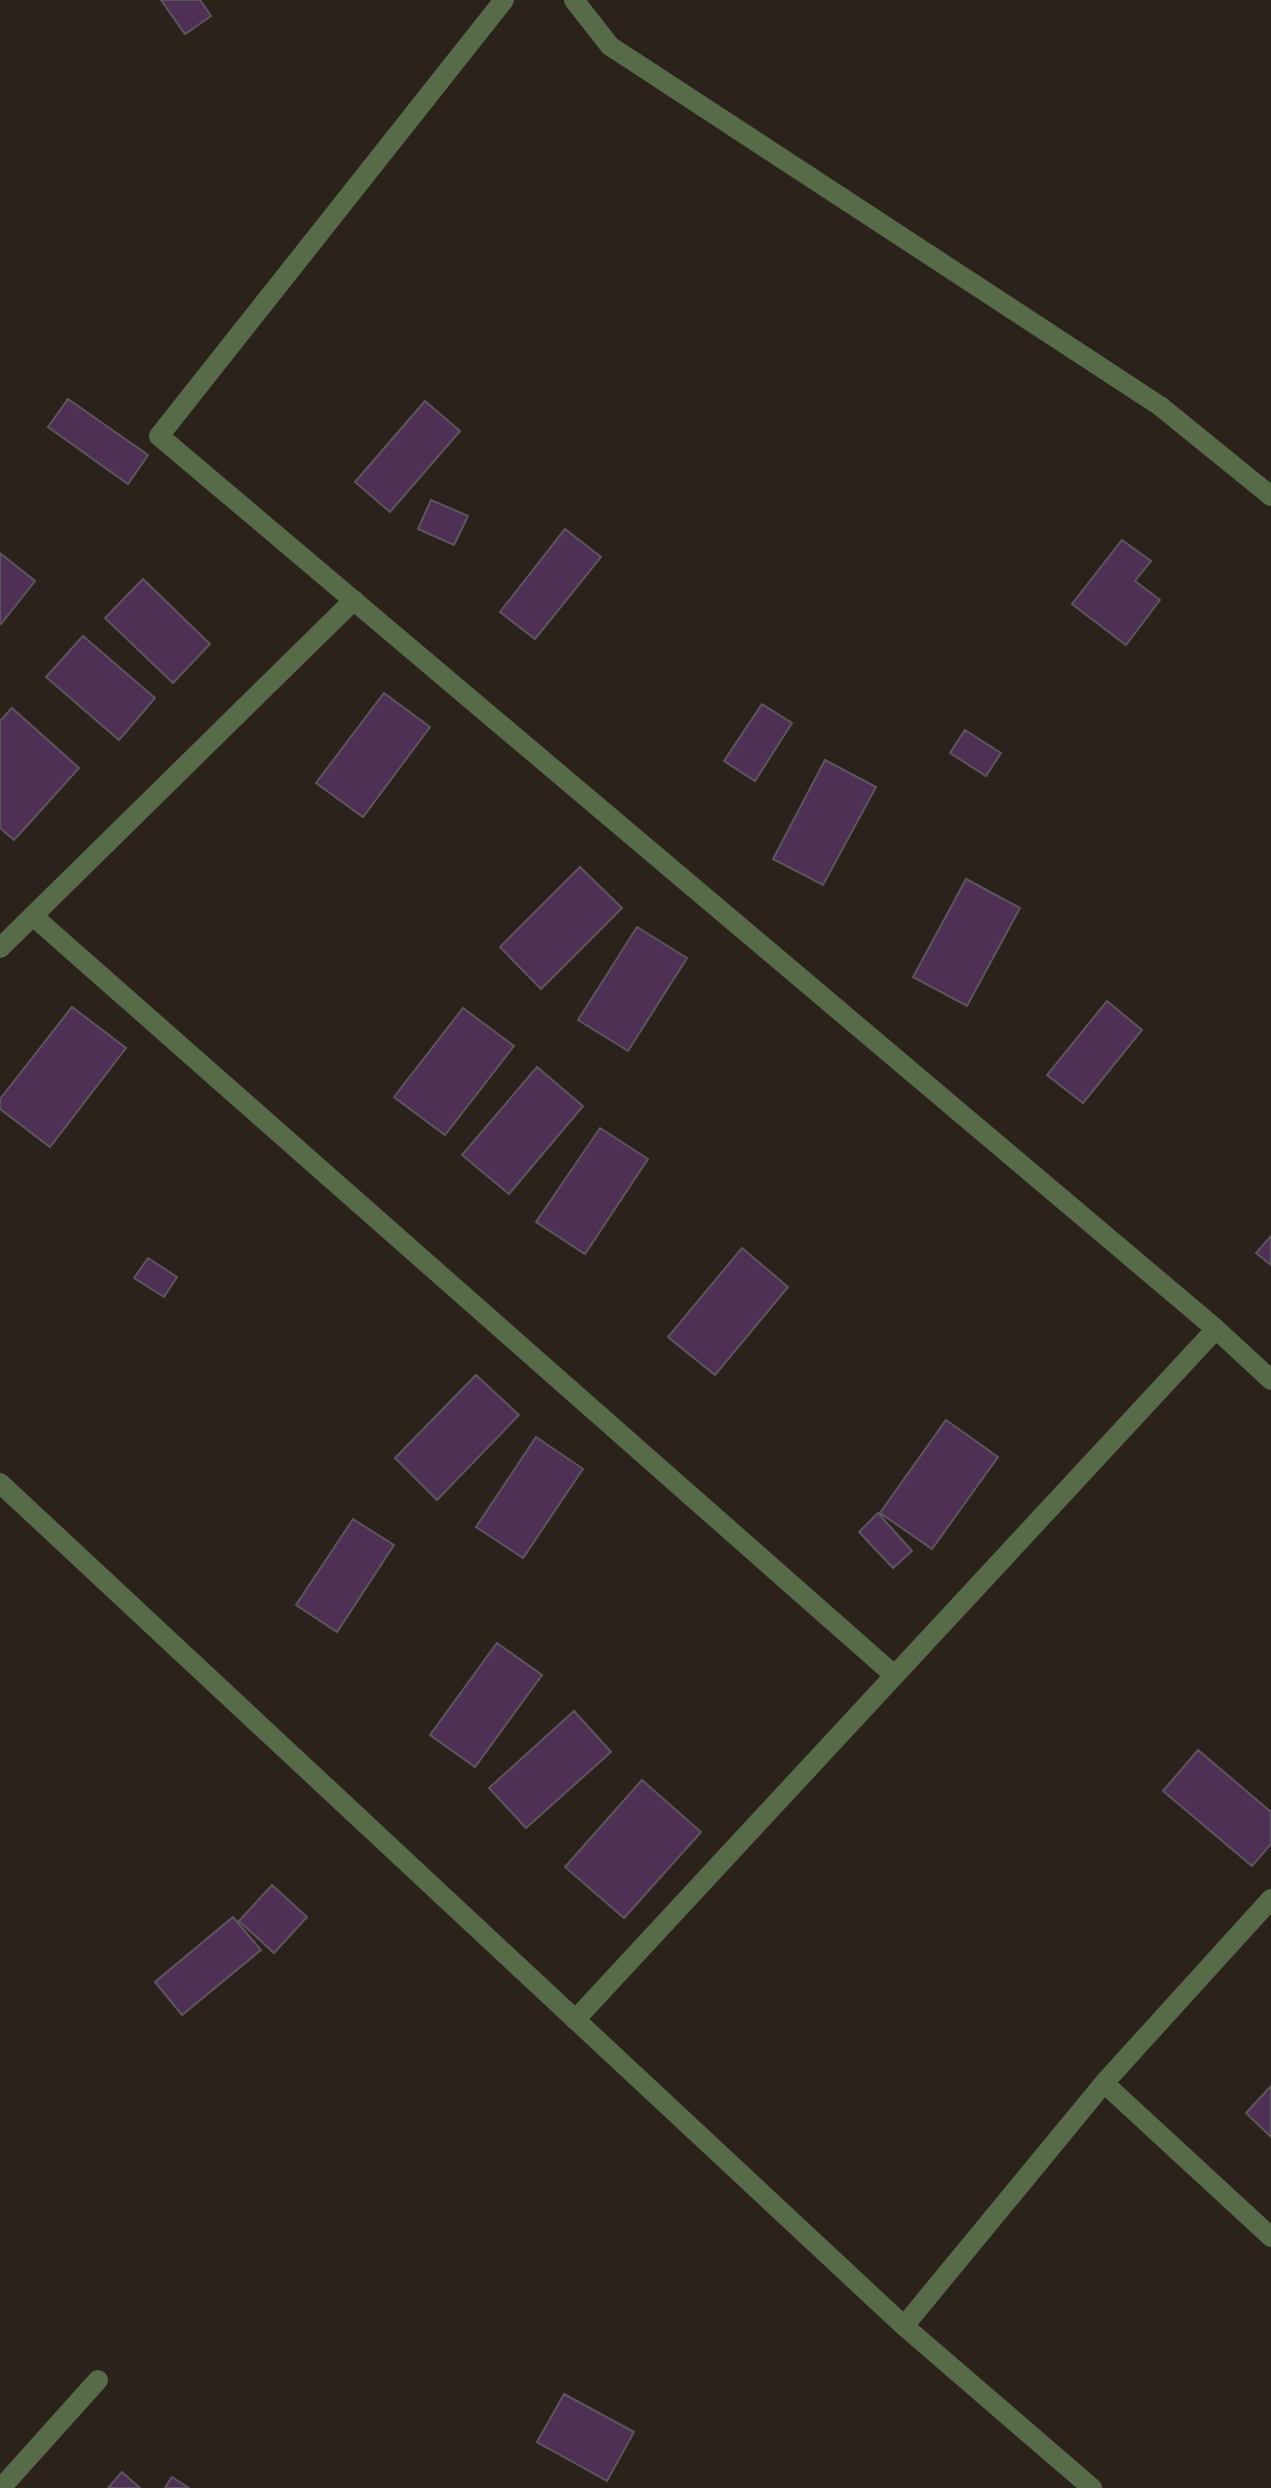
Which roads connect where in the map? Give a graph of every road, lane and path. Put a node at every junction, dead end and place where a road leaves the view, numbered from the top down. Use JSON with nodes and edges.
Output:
{"nodes":[{"id":1,"x":504,"y":0,"type":"edge"},
{"id":2,"x":574,"y":0,"type":"edge"},
{"id":3,"x":1271,"y":496,"type":"edge"},
{"id":4,"x":354,"y":600,"type":"junction"},
{"id":5,"x":33,"y":916,"type":"junction"},
{"id":6,"x":0,"y":948,"type":"edge"},
{"id":7,"x":1216,"y":1329,"type":"junction"},
{"id":8,"x":1271,"y":1380,"type":"edge"},
{"id":9,"x":0,"y":1483,"type":"edge"},
{"id":10,"x":894,"y":1675,"type":"junction"},
{"id":11,"x":1271,"y":1899,"type":"edge"},
{"id":12,"x":575,"y":2020,"type":"junction"},
{"id":13,"x":1104,"y":2083,"type":"junction"},
{"id":14,"x":1271,"y":2237,"type":"edge"},
{"id":15,"x":904,"y":2326,"type":"junction"},
{"id":16,"x":98,"y":2380,"type":"dead end"},
{"id":17,"x":1,"y":2488,"type":"edge"},
{"id":18,"x":1092,"y":2488,"type":"edge"}],
"edges":[{"from":1,"to":4,"type":"street"},
{"from":2,"to":3,"type":"street"},
{"from":4,"to":5,"type":"street"},
{"from":4,"to":7,"type":"street"},
{"from":5,"to":6,"type":"street"},
{"from":5,"to":10,"type":"street"},
{"from":7,"to":8,"type":"street"},
{"from":7,"to":10,"type":"street"},
{"from":9,"to":12,"type":"street"},
{"from":10,"to":12,"type":"street"},
{"from":11,"to":13,"type":"street"},
{"from":12,"to":15,"type":"street"},
{"from":13,"to":14,"type":"street"},
{"from":13,"to":15,"type":"street"},
{"from":15,"to":18,"type":"street"},
{"from":16,"to":17,"type":"street"}]}
